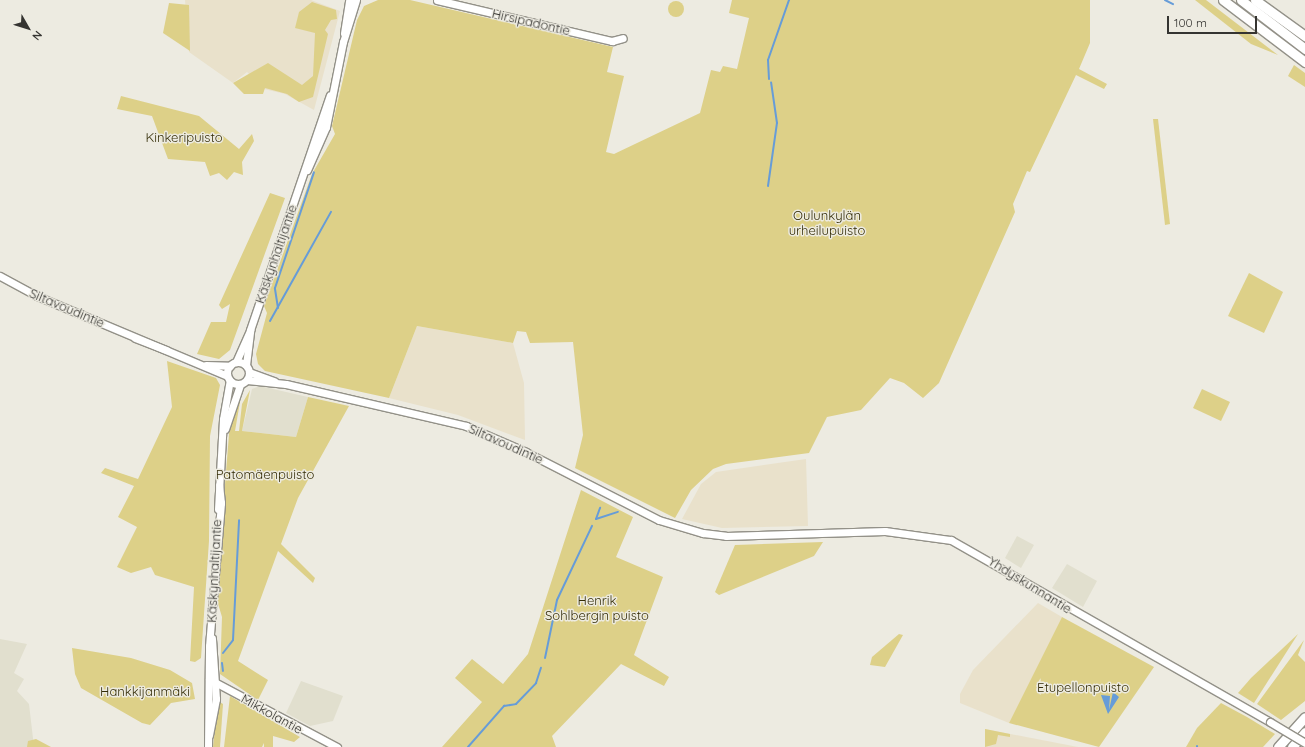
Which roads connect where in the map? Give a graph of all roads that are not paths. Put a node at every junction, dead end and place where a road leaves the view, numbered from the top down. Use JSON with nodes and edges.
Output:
{"nodes":[{"id":1,"x":349,"y":0,"type":"edge"},
{"id":2,"x":356,"y":0,"type":"edge"},
{"id":3,"x":437,"y":0,"type":"edge"},
{"id":4,"x":1223,"y":0,"type":"edge"},
{"id":5,"x":1241,"y":0,"type":"edge"},
{"id":6,"x":1255,"y":0,"type":"edge"},
{"id":7,"x":1305,"y":36,"type":"edge"},
{"id":8,"x":624,"y":38,"type":"dead end"},
{"id":9,"x":343,"y":40,"type":"junction"},
{"id":10,"x":1305,"y":49,"type":"edge"},
{"id":11,"x":1304,"y":61,"type":"edge"},
{"id":12,"x":0,"y":269,"type":"edge"},
{"id":13,"x":3,"y":277,"type":"edge"},
{"id":14,"x":250,"y":330,"type":"junction"},
{"id":15,"x":233,"y":364,"type":"junction"},
{"id":16,"x":204,"y":365,"type":"junction"},
{"id":17,"x":248,"y":368,"type":"junction"},
{"id":18,"x":229,"y":378,"type":"junction"},
{"id":19,"x":247,"y":380,"type":"junction"},
{"id":20,"x":275,"y":382,"type":"junction"},
{"id":21,"x":240,"y":385,"type":"junction"},
{"id":22,"x":224,"y":431,"type":"junction"},
{"id":23,"x":726,"y":536,"type":"joint"},
{"id":24,"x":211,"y":634,"type":"junction"},
{"id":25,"x":209,"y":679,"type":"junction"},
{"id":26,"x":216,"y":682,"type":"junction"},
{"id":27,"x":1305,"y":717,"type":"edge"},
{"id":28,"x":1305,"y":732,"type":"edge"},
{"id":29,"x":208,"y":736,"type":"junction"},
{"id":30,"x":1305,"y":743,"type":"edge"},
{"id":31,"x":208,"y":747,"type":"edge"},
{"id":32,"x":337,"y":747,"type":"edge"},
{"id":33,"x":1278,"y":747,"type":"edge"},
{"id":34,"x":1292,"y":747,"type":"edge"}],
"edges":[{"from":1,"to":9,"type":"main road","name":"Käskynhaltijantie"},
{"from":2,"to":9,"type":"main road","name":"Käskynhaltijantie"},
{"from":3,"to":8,"type":"main road","name":"Hirsipadontie"},
{"from":4,"to":11,"type":"highway"},
{"from":5,"to":10,"type":"highway"},
{"from":6,"to":7,"type":"highway"},
{"from":9,"to":14,"type":"main road","name":"Käskynhaltijantie"},
{"from":12,"to":13,"type":"main road","name":"Siltavoudintie"},
{"from":13,"to":16,"type":"main road","name":"Siltavoudintie"},
{"from":14,"to":15,"type":"main road","name":"Käskynhaltijantie"},
{"from":14,"to":17,"type":"main road","name":"Käskynhaltijantie"},
{"from":15,"to":16,"type":"main road","name":"Siltavoudintie"},
{"from":15,"to":17,"type":"main road","name":"Siltavoudintie"},
{"from":15,"to":18,"type":"main road","name":"Käskynhaltijantie"},
{"from":16,"to":18,"type":"main road","name":"Siltavoudintie"},
{"from":17,"to":19,"type":"main road","name":"Käskynhaltijantie"},
{"from":17,"to":20,"type":"main road","name":"Siltavoudintie"},
{"from":18,"to":21,"type":"main road","name":"Siltavoudintie"},
{"from":18,"to":22,"type":"main road","name":"Käskynhaltijantie"},
{"from":19,"to":20,"type":"main road","name":"Siltavoudintie"},
{"from":19,"to":21,"type":"main road"},
{"from":20,"to":23,"type":"main road","name":"Siltavoudintie"},
{"from":21,"to":22,"type":"main road","name":"Käskynhaltijantie"},
{"from":22,"to":24,"type":"main road","name":"Käskynhaltijantie"},
{"from":23,"to":30,"type":"main road","name":"Yhdyskunnantie","bridge":true},
{"from":24,"to":25,"type":"main road","name":"Käskynhaltijantie"},
{"from":24,"to":26,"type":"main road","name":"Käskynhaltijantie"},
{"from":25,"to":26,"type":"main road","name":"Mikkolantie"},
{"from":25,"to":29,"type":"main road","name":"Käskynhaltijantie"},
{"from":26,"to":29,"type":"main road","name":"Käskynhaltijantie"},
{"from":26,"to":32,"type":"main road","name":"Mikkolantie"},
{"from":27,"to":33,"type":"highway"},
{"from":28,"to":34,"type":"highway"},
{"from":29,"to":31,"type":"main road","name":"Käskynhaltijantie"}]}
